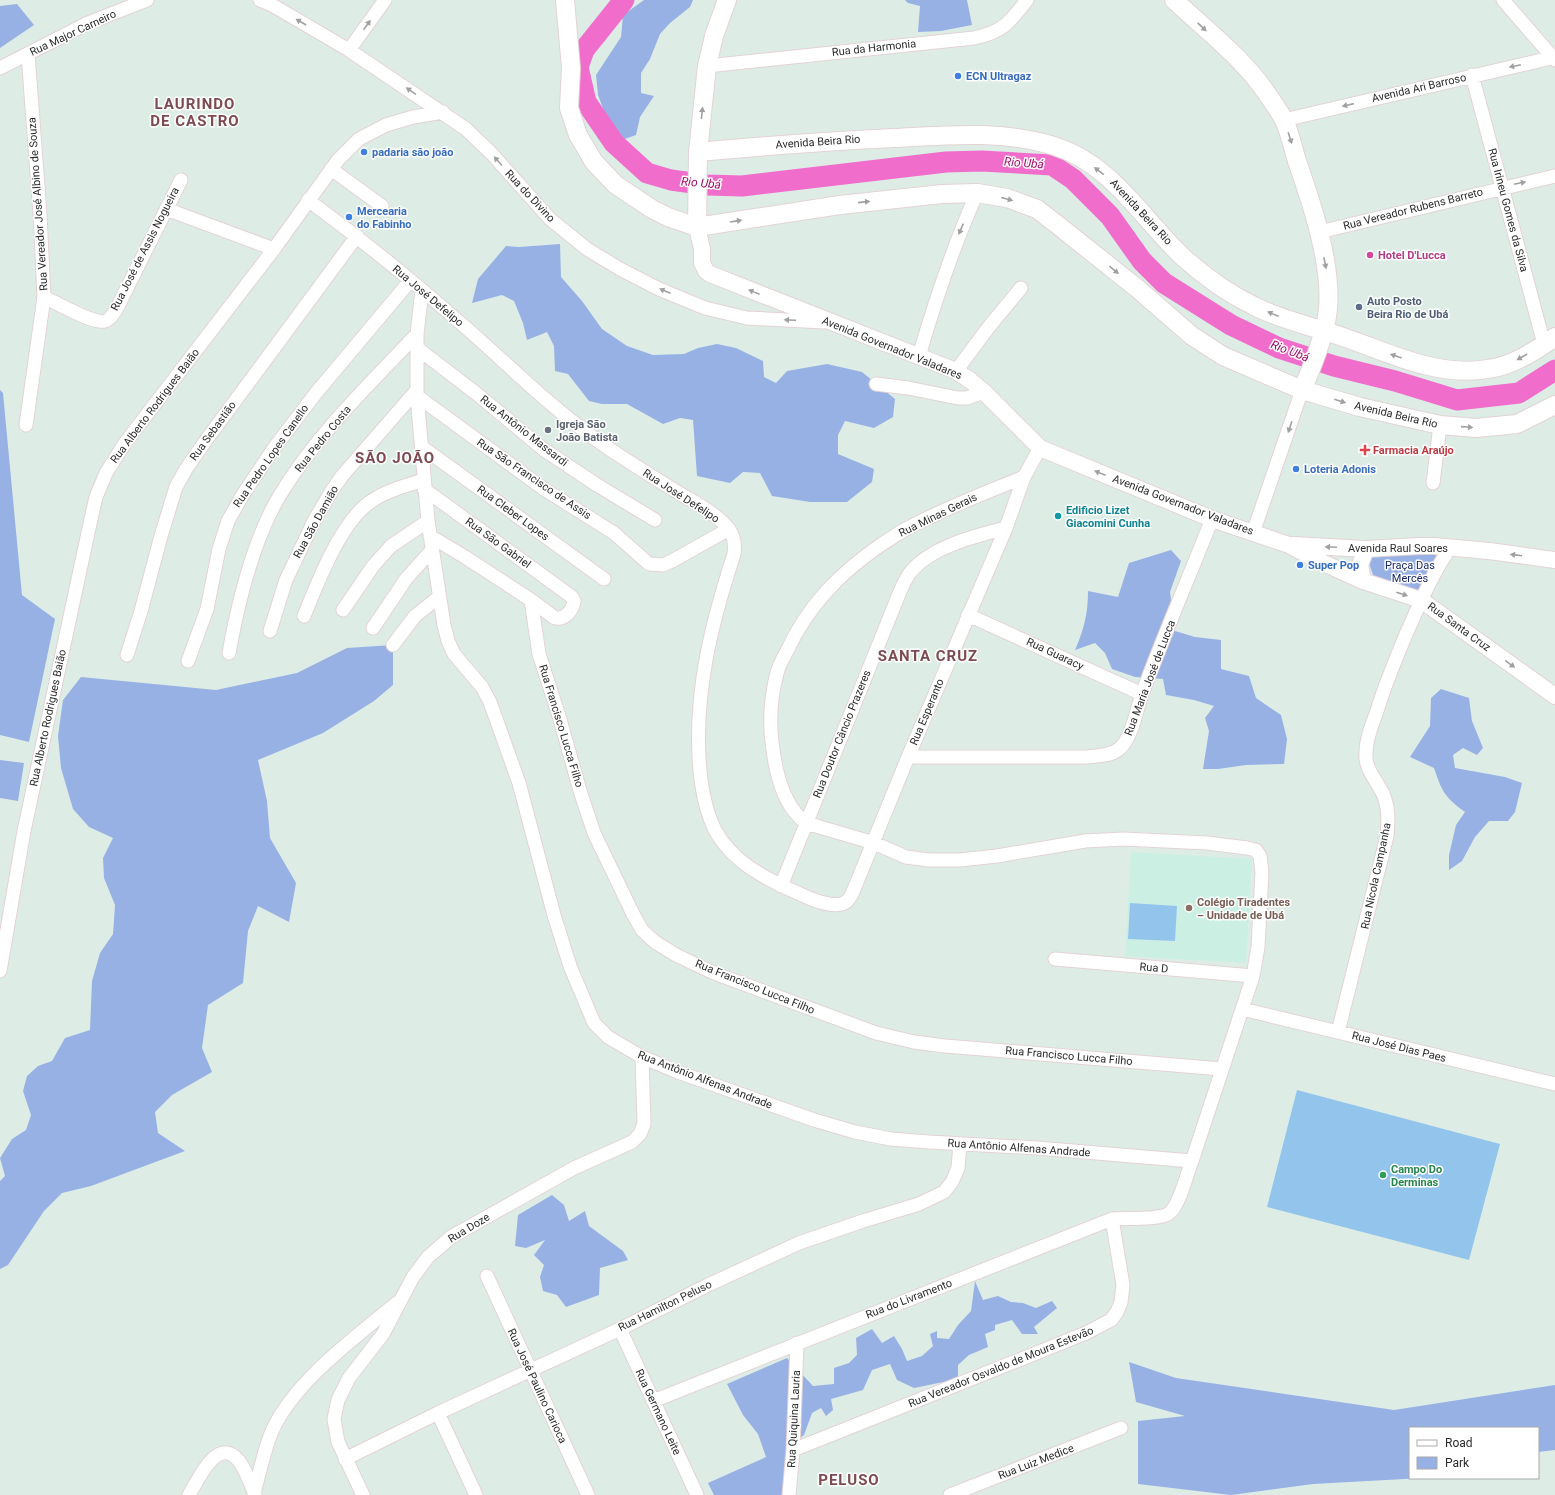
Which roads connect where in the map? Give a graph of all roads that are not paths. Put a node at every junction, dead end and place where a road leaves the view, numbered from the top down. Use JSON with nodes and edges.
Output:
{"nodes":[{"id":1,"x":147,"y":0,"type":"edge"},
{"id":2,"x":385,"y":0,"type":"edge"},
{"id":3,"x":565,"y":0,"type":"edge"},
{"id":4,"x":727,"y":0,"type":"edge"},
{"id":5,"x":1027,"y":0,"type":"edge"},
{"id":6,"x":1174,"y":0,"type":"edge"},
{"id":7,"x":1503,"y":0,"type":"edge"},
{"id":8,"x":268,"y":2,"type":"edge"},
{"id":9,"x":349,"y":50,"type":"junction"},
{"id":10,"x":28,"y":54,"type":"junction"},
{"id":11,"x":1554,"y":58,"type":"edge"},
{"id":12,"x":707,"y":66,"type":"junction"},
{"id":13,"x":0,"y":68,"type":"edge"},
{"id":14,"x":1472,"y":75,"type":"junction"},
{"id":15,"x":443,"y":112,"type":"junction"},
{"id":16,"x":1284,"y":120,"type":"junction"},
{"id":17,"x":698,"y":158,"type":"junction"},
{"id":18,"x":331,"y":168,"type":"junction"},
{"id":19,"x":1555,"y":176,"type":"edge"},
{"id":20,"x":181,"y":180,"type":"dead end"},
{"id":21,"x":1503,"y":187,"type":"junction"},
{"id":22,"x":977,"y":193,"type":"junction"},
{"id":23,"x":308,"y":200,"type":"junction"},
{"id":24,"x":382,"y":206,"type":"dead end"},
{"id":25,"x":166,"y":209,"type":"junction"},
{"id":26,"x":697,"y":222,"type":"junction"},
{"id":27,"x":1319,"y":232,"type":"junction"},
{"id":28,"x":357,"y":236,"type":"junction"},
{"id":29,"x":274,"y":249,"type":"junction"},
{"id":30,"x":410,"y":281,"type":"junction"},
{"id":31,"x":1021,"y":288,"type":"dead end"},
{"id":32,"x":422,"y":290,"type":"junction"},
{"id":33,"x":44,"y":297,"type":"junction"},
{"id":34,"x":829,"y":322,"type":"junction"},
{"id":35,"x":417,"y":334,"type":"junction"},
{"id":36,"x":1321,"y":337,"type":"junction"},
{"id":37,"x":1550,"y":341,"type":"edge"},
{"id":38,"x":417,"y":348,"type":"junction"},
{"id":39,"x":919,"y":356,"type":"junction"},
{"id":40,"x":956,"y":372,"type":"junction"},
{"id":41,"x":876,"y":384,"type":"dead end"},
{"id":42,"x":1305,"y":384,"type":"junction"},
{"id":43,"x":984,"y":392,"type":"junction"},
{"id":44,"x":417,"y":393,"type":"junction"},
{"id":45,"x":1555,"y":405,"type":"edge"},
{"id":46,"x":26,"y":425,"type":"dead end"},
{"id":47,"x":1440,"y":425,"type":"junction"},
{"id":48,"x":422,"y":447,"type":"junction"},
{"id":49,"x":1040,"y":448,"type":"junction"},
{"id":50,"x":1024,"y":477,"type":"junction"},
{"id":51,"x":1433,"y":483,"type":"dead end"},
{"id":52,"x":424,"y":484,"type":"junction"},
{"id":53,"x":1212,"y":519,"type":"junction"},
{"id":54,"x":655,"y":520,"type":"dead end"},
{"id":55,"x":428,"y":521,"type":"junction"},
{"id":56,"x":1006,"y":528,"type":"junction"},
{"id":57,"x":729,"y":529,"type":"junction"},
{"id":58,"x":1253,"y":533,"type":"junction"},
{"id":59,"x":430,"y":536,"type":"junction"},
{"id":60,"x":1289,"y":545,"type":"junction"},
{"id":61,"x":1450,"y":548,"type":"junction"},
{"id":62,"x":1366,"y":549,"type":"junction"},
{"id":63,"x":432,"y":551,"type":"junction"},
{"id":64,"x":1555,"y":560,"type":"edge"},
{"id":65,"x":604,"y":579,"type":"dead end"},
{"id":66,"x":1363,"y":581,"type":"junction"},
{"id":67,"x":439,"y":597,"type":"junction"},
{"id":68,"x":531,"y":600,"type":"junction"},
{"id":69,"x":1421,"y":600,"type":"junction"},
{"id":70,"x":343,"y":610,"type":"dead end"},
{"id":71,"x":968,"y":615,"type":"junction"},
{"id":72,"x":304,"y":616,"type":"dead end"},
{"id":73,"x":373,"y":628,"type":"dead end"},
{"id":74,"x":270,"y":631,"type":"dead end"},
{"id":75,"x":393,"y":645,"type":"dead end"},
{"id":76,"x":229,"y":653,"type":"dead end"},
{"id":77,"x":126,"y":655,"type":"dead end"},
{"id":78,"x":188,"y":661,"type":"dead end"},
{"id":79,"x":1142,"y":694,"type":"junction"},
{"id":80,"x":1555,"y":696,"type":"edge"},
{"id":81,"x":908,"y":758,"type":"junction"},
{"id":82,"x":806,"y":823,"type":"junction"},
{"id":83,"x":874,"y":843,"type":"junction"},
{"id":84,"x":781,"y":886,"type":"junction"},
{"id":85,"x":847,"y":901,"type":"joint"},
{"id":86,"x":1055,"y":959,"type":"dead end"},
{"id":87,"x":0,"y":971,"type":"edge"},
{"id":88,"x":1253,"y":976,"type":"junction"},
{"id":89,"x":1242,"y":1009,"type":"junction"},
{"id":90,"x":1338,"y":1032,"type":"junction"},
{"id":91,"x":642,"y":1057,"type":"junction"},
{"id":92,"x":1222,"y":1069,"type":"junction"},
{"id":93,"x":1555,"y":1084,"type":"edge"},
{"id":94,"x":960,"y":1144,"type":"junction"},
{"id":95,"x":1192,"y":1161,"type":"junction"},
{"id":96,"x":1112,"y":1219,"type":"junction"},
{"id":97,"x":487,"y":1276,"type":"dead end"},
{"id":98,"x":401,"y":1300,"type":"junction"},
{"id":99,"x":620,"y":1329,"type":"junction"},
{"id":100,"x":797,"y":1343,"type":"junction"},
{"id":101,"x":530,"y":1370,"type":"junction"},
{"id":102,"x":653,"y":1401,"type":"junction"},
{"id":103,"x":438,"y":1413,"type":"junction"},
{"id":104,"x":1121,"y":1428,"type":"dead end"},
{"id":105,"x":793,"y":1450,"type":"junction"},
{"id":106,"x":346,"y":1459,"type":"junction"},
{"id":107,"x":255,"y":1494,"type":"edge"},
{"id":108,"x":189,"y":1495,"type":"edge"},
{"id":109,"x":363,"y":1495,"type":"edge"},
{"id":110,"x":476,"y":1495,"type":"edge"},
{"id":111,"x":588,"y":1495,"type":"edge"},
{"id":112,"x":697,"y":1495,"type":"edge"},
{"id":113,"x":789,"y":1495,"type":"edge"},
{"id":114,"x":950,"y":1495,"type":"edge"}],
"edges":[{"from":1,"to":10,"type":"street","name":"Rua Major Carneiro"},
{"from":9,"to":2,"type":"street","one_way":true},
{"from":3,"to":26,"type":"main road"},
{"from":4,"to":12,"type":"main road"},
{"from":5,"to":12,"type":"street","name":"Rua da Harmonia"},
{"from":6,"to":16,"type":"main road","one_way":true},
{"from":7,"to":11,"type":"street"},
{"from":9,"to":8,"type":"street","name":"Rua do Divino","one_way":true},
{"from":15,"to":9,"type":"street","name":"Rua do Divino","one_way":true},
{"from":10,"to":13,"type":"street","name":"Rua Major Carneiro"},
{"from":10,"to":33,"type":"street","name":"Rua Vereador José Albino de Souza"},
{"from":11,"to":14,"type":"street","name":"Avenida Ari Barroso","one_way":true},
{"from":17,"to":12,"type":"main road","one_way":true},
{"from":14,"to":16,"type":"street","name":"Avenida Ari Barroso","one_way":true},
{"from":14,"to":21,"type":"street","name":"Rua Irineu Gomes da Silva"},
{"from":15,"to":18,"type":"street","name":"Rua Alberto Rodrigues Baião"},
{"from":34,"to":15,"type":"street","name":"Rua do Divino","one_way":true},
{"from":16,"to":27,"type":"main road","one_way":true},
{"from":17,"to":26,"type":"main road"},
{"from":36,"to":17,"type":"main road","name":"Avenida Beira Rio","one_way":true},
{"from":18,"to":23,"type":"street","name":"Rua Alberto Rodrigues Baião"},
{"from":18,"to":24,"type":"street"},
{"from":21,"to":19,"type":"street","name":"Rua Vereador Rubens Barreto","one_way":true},
{"from":20,"to":25,"type":"street","name":"Rua José de Assis Nogueira"},
{"from":21,"to":27,"type":"street","name":"Rua Vereador Rubens Barreto"},
{"from":21,"to":37,"type":"street","name":"Rua Irineu Gomes da Silva"},
{"from":26,"to":22,"type":"main road","name":"Avenida Beira Rio","one_way":true},
{"from":22,"to":39,"type":"street","one_way":true},
{"from":22,"to":42,"type":"main road","name":"Avenida Beira Rio","one_way":true},
{"from":23,"to":28,"type":"street","name":"Rua José Defelipo"},
{"from":23,"to":29,"type":"street","name":"Rua Alberto Rodrigues Baião"},
{"from":25,"to":29,"type":"street"},
{"from":25,"to":33,"type":"street","name":"Rua José de Assis Nogueira"},
{"from":34,"to":26,"type":"street","name":"Avenida Governador Valadares","one_way":true},
{"from":27,"to":36,"type":"main road","one_way":true},
{"from":28,"to":30,"type":"street","name":"Rua José Defelipo"},
{"from":28,"to":77,"type":"street","name":"Rua Sebastião"},
{"from":29,"to":87,"type":"street","name":"Rua Alberto Rodrigues Baião"},
{"from":30,"to":32,"type":"street","name":"Rua José Defelipo"},
{"from":30,"to":78,"type":"street","name":"Rua Pedro Lopes Canello"},
{"from":31,"to":40,"type":"street"},
{"from":32,"to":35,"type":"street","name":"Rua Antônio Alfenas Andrade"},
{"from":32,"to":57,"type":"street","name":"Rua José Defelipo"},
{"from":33,"to":46,"type":"street","name":"Rua Vereador José Albino de Souza"},
{"from":34,"to":39,"type":"street","name":"Avenida Governador Valadares"},
{"from":35,"to":38,"type":"street","name":"Rua Antônio Alfenas Andrade"},
{"from":35,"to":76,"type":"street","name":"Rua Pedro Costa"},
{"from":37,"to":36,"type":"main road","name":"Avenida Beira Rio","one_way":true},
{"from":36,"to":42,"type":"main road"},
{"from":38,"to":44,"type":"street","name":"Rua Antônio Alfenas Andrade"},
{"from":38,"to":54,"type":"street","name":"Rua Antônio Massardi"},
{"from":39,"to":40,"type":"street","name":"Avenida Governador Valadares"},
{"from":40,"to":43,"type":"street","name":"Avenida Governador Valadares"},
{"from":41,"to":43,"type":"street"},
{"from":42,"to":47,"type":"main road","name":"Avenida Beira Rio","one_way":true},
{"from":42,"to":58,"type":"street","one_way":true},
{"from":43,"to":49,"type":"street","name":"Avenida Governador Valadares"},
{"from":44,"to":48,"type":"street","name":"Rua Antônio Alfenas Andrade"},
{"from":44,"to":57,"type":"street","name":"Rua São Francisco de Assis"},
{"from":44,"to":74,"type":"street","name":"Rua São Damião"},
{"from":47,"to":45,"type":"main road","name":"Avenida Beira Rio","one_way":true},
{"from":47,"to":51,"type":"street"},
{"from":48,"to":52,"type":"street","name":"Rua Antônio Alfenas Andrade"},
{"from":48,"to":65,"type":"street","name":"Rua Cleber Lopes"},
{"from":49,"to":50,"type":"street"},
{"from":53,"to":49,"type":"street","name":"Avenida Governador Valadares","one_way":true},
{"from":50,"to":56,"type":"street","name":"Rua Esperanto"},
{"from":50,"to":82,"type":"street","name":"Rua Minas Gerais"},
{"from":52,"to":55,"type":"street","name":"Rua Antônio Alfenas Andrade"},
{"from":52,"to":68,"type":"street","name":"Rua São Gabriel"},
{"from":52,"to":72,"type":"street"},
{"from":53,"to":58,"type":"street","name":"Avenida Governador Valadares"},
{"from":53,"to":79,"type":"street","name":"Rua Maria José de Lucca"},
{"from":55,"to":59,"type":"street","name":"Rua Antônio Alfenas Andrade"},
{"from":55,"to":70,"type":"street"},
{"from":56,"to":71,"type":"street","name":"Rua Esperanto"},
{"from":56,"to":82,"type":"street","name":"Rua Doutor Câncio Prazeres"},
{"from":57,"to":84,"type":"street","name":"Rua José Defelipo"},
{"from":58,"to":60,"type":"street","name":"Avenida Governador Valadares"},
{"from":59,"to":63,"type":"street","name":"Rua Antônio Alfenas Andrade"},
{"from":59,"to":68,"type":"street"},
{"from":62,"to":60,"type":"street","name":"Avenida Raul Soares","one_way":true},
{"from":60,"to":66,"type":"street","name":"Rua Santa Cruz"},
{"from":61,"to":62,"type":"street","name":"Avenida Raul Soares"},
{"from":64,"to":61,"type":"street","name":"Avenida Raul Soares","one_way":true},
{"from":61,"to":69,"type":"street","name":"Rua Nicola Campanha"},
{"from":62,"to":66,"type":"street"},
{"from":63,"to":67,"type":"street","name":"Rua Antônio Alfenas Andrade"},
{"from":63,"to":73,"type":"street"},
{"from":66,"to":69,"type":"street","name":"Rua Santa Cruz","one_way":true},
{"from":67,"to":75,"type":"street"},
{"from":67,"to":91,"type":"street","name":"Rua Antônio Alfenas Andrade"},
{"from":68,"to":92,"type":"street","name":"Rua Francisco Lucca Filho"},
{"from":69,"to":80,"type":"street","name":"Rua Santa Cruz","one_way":true},
{"from":69,"to":90,"type":"street","name":"Rua Nicola Campanha"},
{"from":71,"to":79,"type":"street","name":"Rua Guaracy"},
{"from":71,"to":81,"type":"street","name":"Rua Esperanto"},
{"from":79,"to":81,"type":"street","name":"Rua Maria José de Lucca"},
{"from":81,"to":83,"type":"street","name":"Rua Esperanto"},
{"from":82,"to":83,"type":"street","name":"Rua Minas Gerais"},
{"from":82,"to":84,"type":"street","name":"Rua Doutor Câncio Prazeres"},
{"from":83,"to":85,"type":"street","name":"Rua Esperanto"},
{"from":83,"to":88,"type":"street","name":"Rua Minas Gerais"},
{"from":84,"to":85,"type":"street","name":"Rua José Defelipo"},
{"from":86,"to":88,"type":"street","name":"Rua D"},
{"from":88,"to":89,"type":"street"},
{"from":89,"to":90,"type":"street","name":"Rua José Dias Paes"},
{"from":89,"to":92,"type":"street"},
{"from":90,"to":93,"type":"street","name":"Rua José Dias Paes"},
{"from":91,"to":94,"type":"street","name":"Rua Antônio Alfenas Andrade"},
{"from":91,"to":98,"type":"street","name":"Rua Doze"},
{"from":92,"to":95,"type":"street"},
{"from":94,"to":95,"type":"street","name":"Rua Antônio Alfenas Andrade"},
{"from":94,"to":99,"type":"street","name":"Rua Hamilton Peluso"},
{"from":95,"to":96,"type":"street","name":"Rua do Livramento"},
{"from":96,"to":100,"type":"street","name":"Rua do Livramento"},
{"from":96,"to":105,"type":"street","name":"Rua Vereador Osvaldo de Moura Estevão"},
{"from":97,"to":101,"type":"street","name":"Rua José Paulino Carioca"},
{"from":98,"to":106,"type":"street","name":"Rua Doze"},
{"from":98,"to":107,"type":"street"},
{"from":99,"to":101,"type":"street","name":"Rua Hamilton Peluso"},
{"from":99,"to":102,"type":"street","name":"Rua Germano Leite"},
{"from":100,"to":102,"type":"street","name":"Rua do Livramento"},
{"from":100,"to":105,"type":"street","name":"Rua Quiquina Lauria"},
{"from":101,"to":103,"type":"street","name":"Rua Hamilton Peluso"},
{"from":101,"to":111,"type":"street","name":"Rua José Paulino Carioca"},
{"from":102,"to":112,"type":"street","name":"Rua Germano Leite"},
{"from":103,"to":106,"type":"street","name":"Rua Hamilton Peluso"},
{"from":103,"to":110,"type":"street"},
{"from":104,"to":114,"type":"street","name":"Rua Luiz Medice"},
{"from":105,"to":113,"type":"street","name":"Rua Quiquina Lauria"},
{"from":106,"to":109,"type":"street","name":"Rua Doze"},
{"from":107,"to":108,"type":"street"}]}
